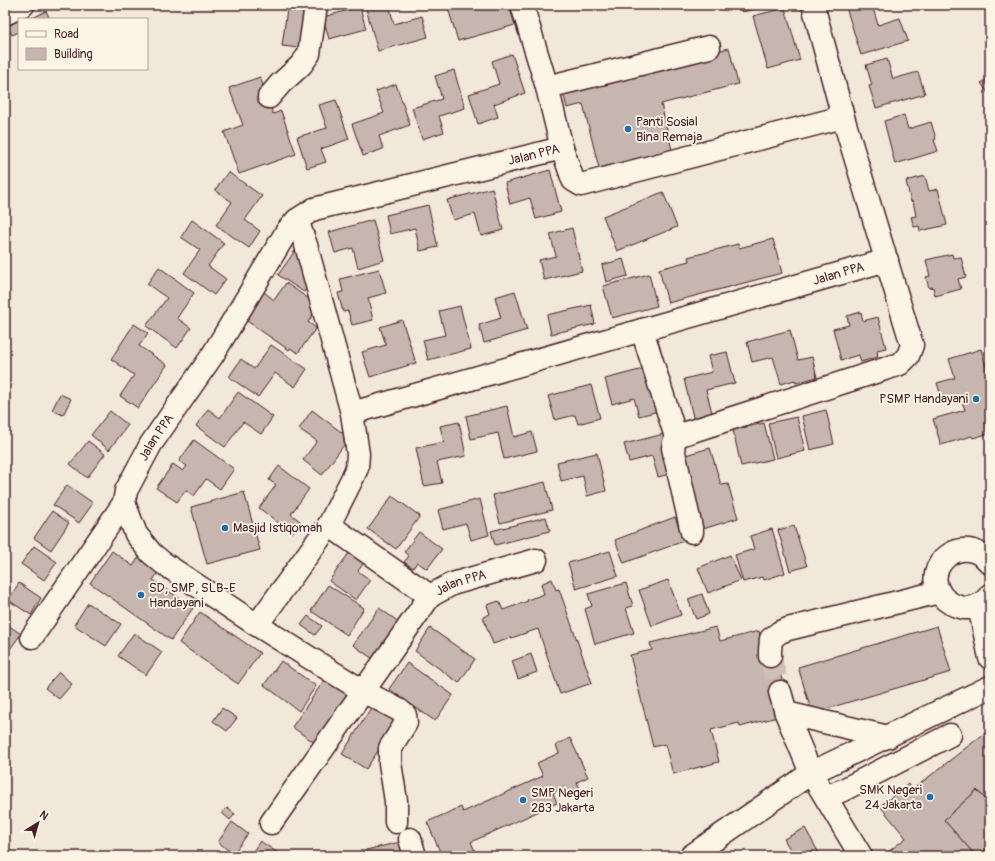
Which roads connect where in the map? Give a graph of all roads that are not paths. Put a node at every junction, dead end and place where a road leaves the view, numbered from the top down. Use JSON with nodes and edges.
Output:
{"nodes":[{"id":1,"x":23,"y":5,"type":"edge"},
{"id":2,"x":316,"y":5,"type":"edge"},
{"id":3,"x":522,"y":5,"type":"edge"},
{"id":4,"x":813,"y":5,"type":"edge"},
{"id":5,"x":5,"y":14,"type":"edge"},
{"id":6,"x":710,"y":47,"type":"dead end"},
{"id":7,"x":547,"y":87,"type":"junction"},
{"id":8,"x":269,"y":98,"type":"dead end"},
{"id":9,"x":843,"y":117,"type":"junction"},
{"id":10,"x":562,"y":148,"type":"junction"},
{"id":11,"x":297,"y":220,"type":"junction"},
{"id":12,"x":886,"y":260,"type":"junction"},
{"id":13,"x":642,"y":330,"type":"junction"},
{"id":14,"x":352,"y":413,"type":"junction"},
{"id":15,"x":676,"y":437,"type":"junction"},
{"id":16,"x":124,"y":503,"type":"junction"},
{"id":17,"x":329,"y":525,"type":"junction"},
{"id":18,"x":692,"y":532,"type":"dead end"},
{"id":19,"x":536,"y":560,"type":"dead end"},
{"id":20,"x":990,"y":563,"type":"edge"},
{"id":21,"x":939,"y":592,"type":"junction"},
{"id":22,"x":430,"y":596,"type":"junction"},
{"id":23,"x":984,"y":600,"type":"edge"},
{"id":24,"x":257,"y":625,"type":"junction"},
{"id":25,"x":32,"y":637,"type":"dead end"},
{"id":26,"x":770,"y":656,"type":"tunnel mouth"},
{"id":27,"x":990,"y":658,"type":"edge"},
{"id":28,"x":990,"y":688,"type":"edge"},
{"id":29,"x":363,"y":691,"type":"junction"},
{"id":30,"x":780,"y":692,"type":"tunnel mouth"},
{"id":31,"x":786,"y":713,"type":"junction"},
{"id":32,"x":950,"y":735,"type":"dead end"},
{"id":33,"x":888,"y":737,"type":"junction"},
{"id":34,"x":811,"y":773,"type":"junction"},
{"id":35,"x":826,"y":797,"type":"junction"},
{"id":36,"x":396,"y":822,"type":"dead end"},
{"id":37,"x":271,"y":823,"type":"dead end"},
{"id":38,"x":691,"y":856,"type":"edge"},
{"id":39,"x":861,"y":856,"type":"edge"}],
"edges":[{"from":1,"to":5,"type":"street"},
{"from":2,"to":8,"type":"street"},
{"from":3,"to":7,"type":"street"},
{"from":4,"to":9,"type":"street"},
{"from":6,"to":7,"type":"street"},
{"from":7,"to":10,"type":"street"},
{"from":9,"to":10,"type":"street","name":"Jalan PPA"},
{"from":9,"to":12,"type":"street"},
{"from":10,"to":11,"type":"street","name":"Jalan PPA"},
{"from":11,"to":14,"type":"street"},
{"from":11,"to":16,"type":"street","name":"Jalan PPA"},
{"from":12,"to":13,"type":"street","name":"Jalan PPA"},
{"from":12,"to":15,"type":"street"},
{"from":13,"to":14,"type":"street","name":"Jalan PPA"},
{"from":13,"to":15,"type":"street"},
{"from":14,"to":17,"type":"street"},
{"from":15,"to":18,"type":"street"},
{"from":16,"to":24,"type":"street"},
{"from":16,"to":25,"type":"street","name":"Jalan PPA"},
{"from":17,"to":22,"type":"street"},
{"from":17,"to":24,"type":"street"},
{"from":19,"to":22,"type":"street","name":"Jalan PPA"},
{"from":20,"to":21,"type":"street"},
{"from":21,"to":23,"type":"street"},
{"from":21,"to":26,"type":"street"},
{"from":22,"to":29,"type":"street","name":"Jalan PPA"},
{"from":23,"to":27,"type":"street"},
{"from":24,"to":29,"type":"street"},
{"from":28,"to":33,"type":"street"},
{"from":29,"to":36,"type":"street"},
{"from":29,"to":37,"type":"street","name":"Jalan PPA"},
{"from":30,"to":31,"type":"street"},
{"from":31,"to":33,"type":"street"},
{"from":31,"to":34,"type":"street"},
{"from":32,"to":35,"type":"street"},
{"from":33,"to":34,"type":"street"},
{"from":34,"to":35,"type":"street"},
{"from":34,"to":38,"type":"street"},
{"from":35,"to":39,"type":"street"}]}
